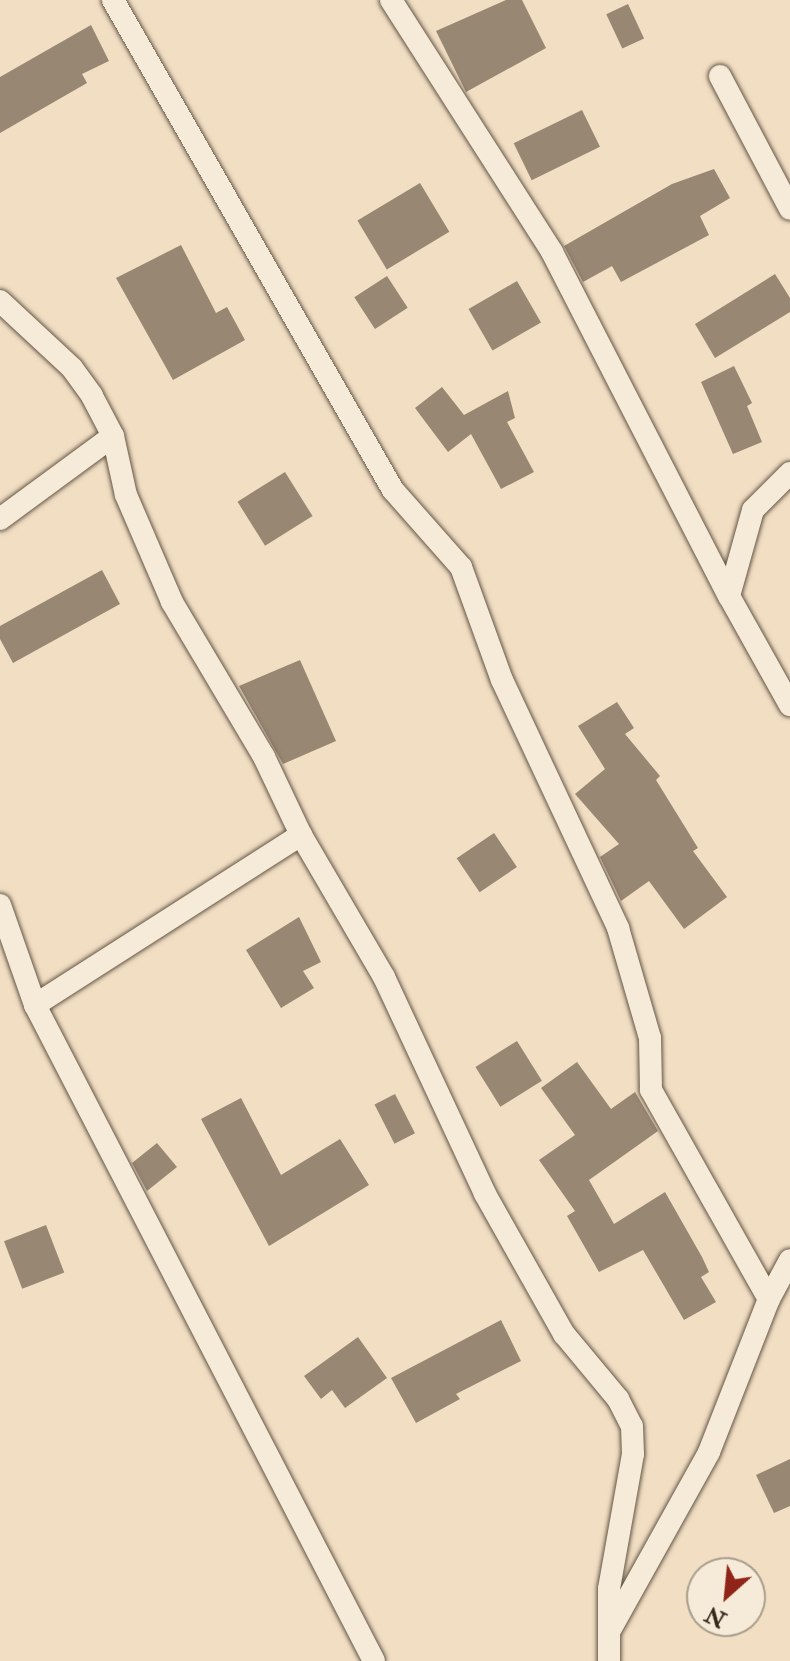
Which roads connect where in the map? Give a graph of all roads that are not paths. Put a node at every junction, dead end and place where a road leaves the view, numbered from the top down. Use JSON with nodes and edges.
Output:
{"nodes":[{"id":1,"x":113,"y":0,"type":"edge"},
{"id":2,"x":391,"y":0,"type":"edge"},
{"id":3,"x":720,"y":76,"type":"dead end"},
{"id":4,"x":790,"y":209,"type":"edge"},
{"id":5,"x":0,"y":301,"type":"edge"},
{"id":6,"x":113,"y":436,"type":"junction"},
{"id":7,"x":790,"y":473,"type":"edge"},
{"id":8,"x":0,"y":519,"type":"edge"},
{"id":9,"x":729,"y":596,"type":"junction"},
{"id":10,"x":790,"y":705,"type":"edge"},
{"id":11,"x":301,"y":835,"type":"junction"},
{"id":12,"x":0,"y":905,"type":"edge"},
{"id":13,"x":35,"y":1005,"type":"junction"},
{"id":14,"x":790,"y":1260,"type":"edge"},
{"id":15,"x":769,"y":1299,"type":"junction"},
{"id":16,"x":609,"y":1632,"type":"junction"},
{"id":17,"x":374,"y":1661,"type":"edge"},
{"id":18,"x":609,"y":1661,"type":"edge"}],
"edges":[{"from":1,"to":15,"type":"street"},
{"from":2,"to":9,"type":"street"},
{"from":3,"to":4,"type":"street"},
{"from":5,"to":6,"type":"street"},
{"from":6,"to":8,"type":"street"},
{"from":6,"to":11,"type":"street"},
{"from":7,"to":9,"type":"street"},
{"from":9,"to":10,"type":"street"},
{"from":11,"to":13,"type":"street"},
{"from":11,"to":16,"type":"street"},
{"from":12,"to":13,"type":"street"},
{"from":13,"to":17,"type":"street"},
{"from":14,"to":15,"type":"street"},
{"from":15,"to":16,"type":"street"},
{"from":16,"to":18,"type":"street"}]}
